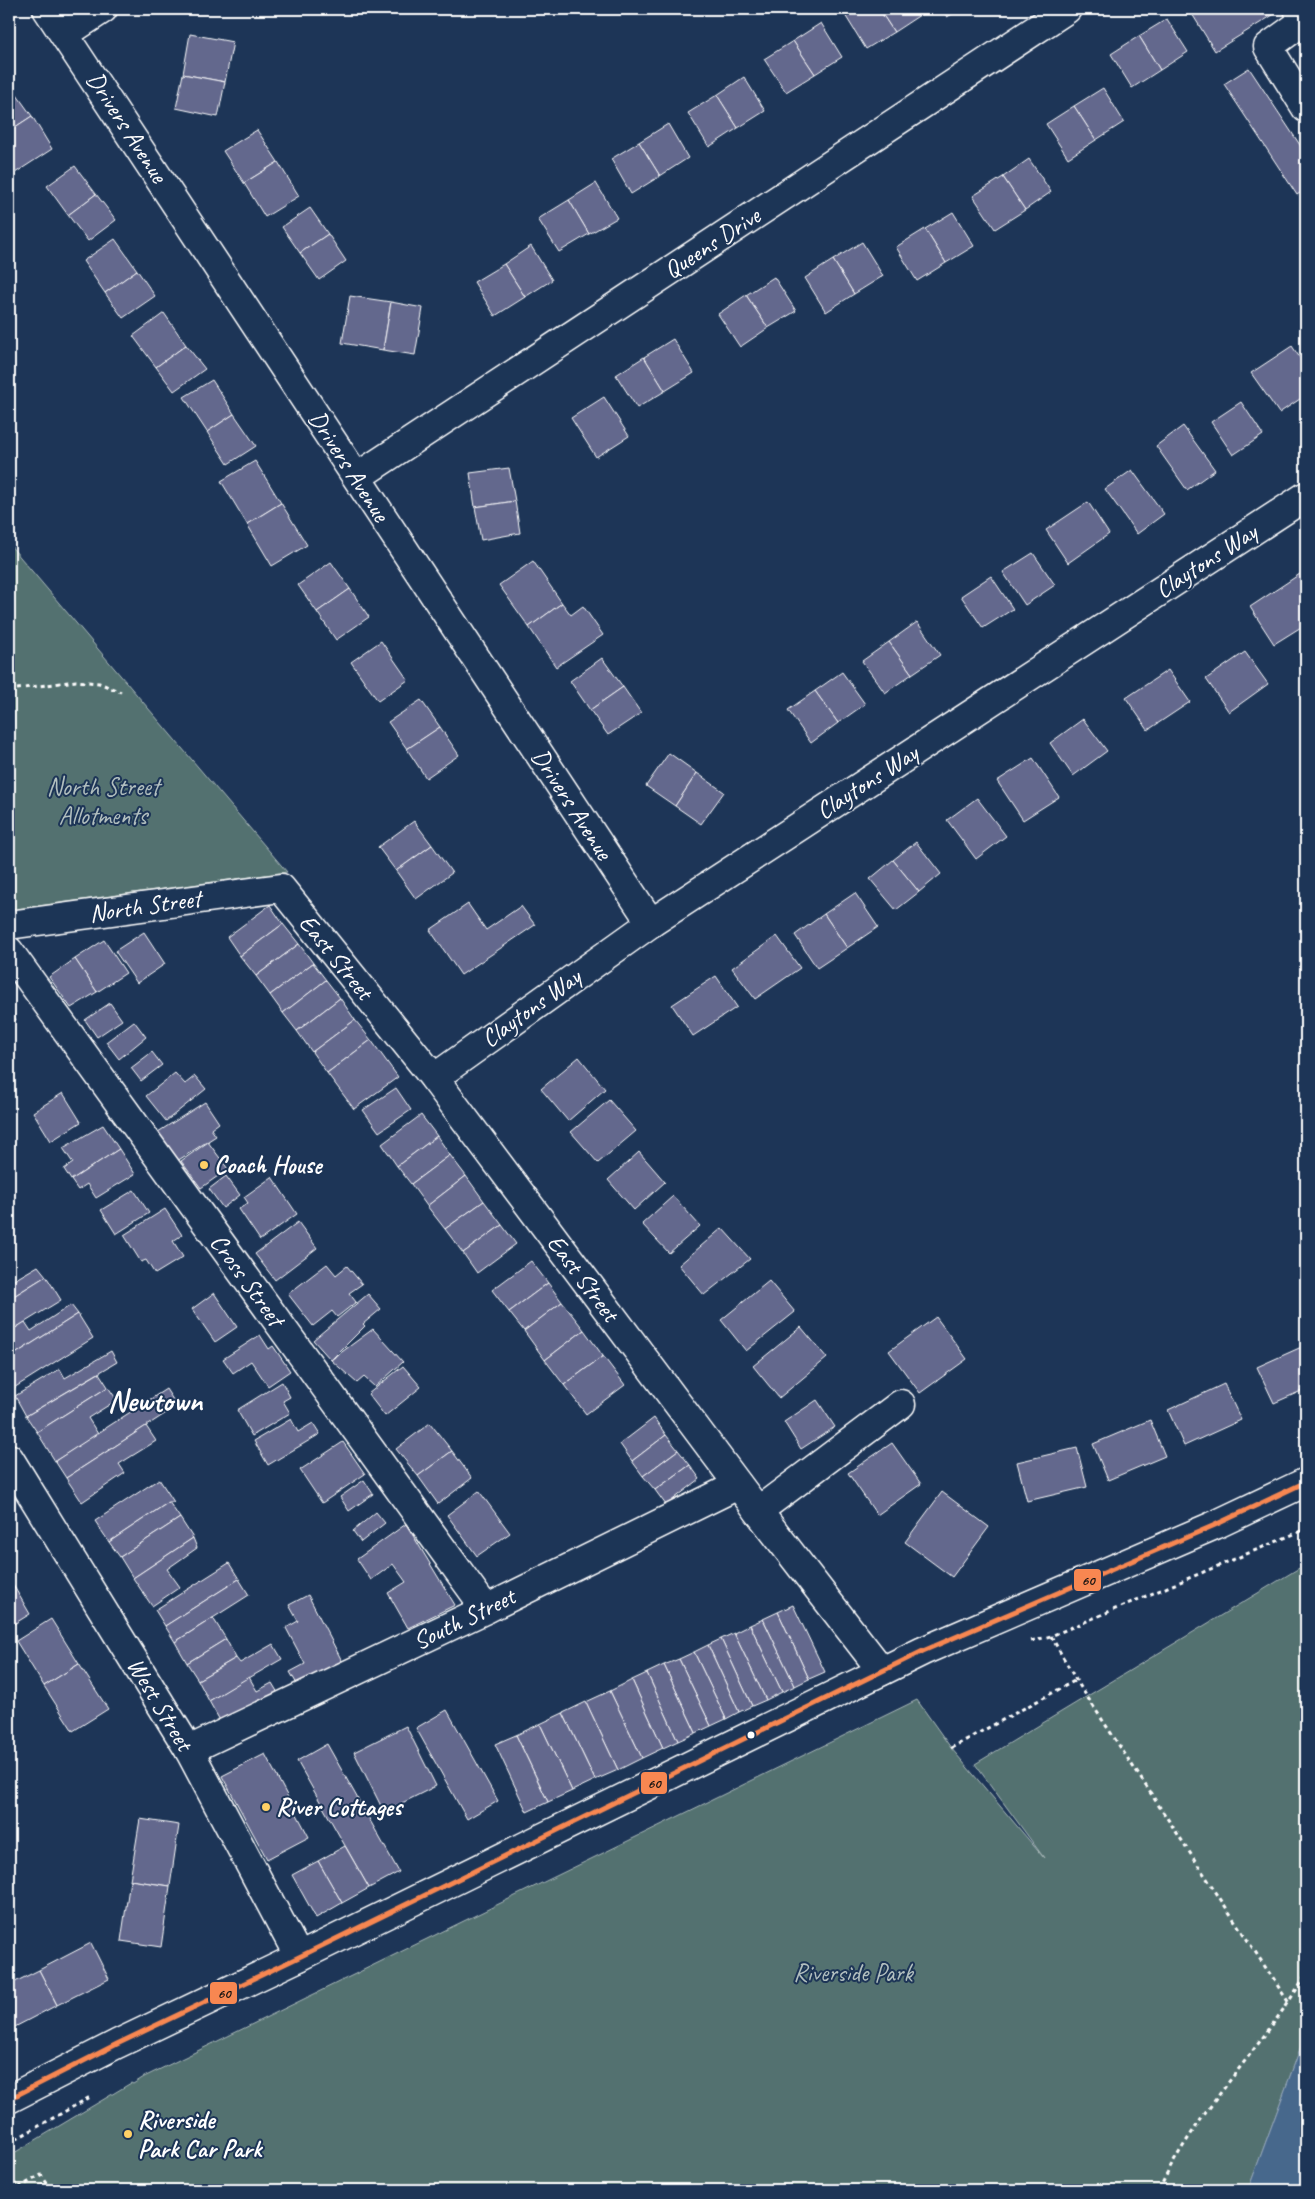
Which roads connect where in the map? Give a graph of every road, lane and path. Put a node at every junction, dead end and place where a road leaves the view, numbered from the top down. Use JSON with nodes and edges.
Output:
{"nodes":[{"id":1,"x":47,"y":9,"type":"edge"},
{"id":2,"x":103,"y":9,"type":"edge"},
{"id":3,"x":1067,"y":9,"type":"edge"},
{"id":4,"x":1298,"y":9,"type":"edge"},
{"id":5,"x":65,"y":34,"type":"junction"},
{"id":6,"x":1306,"y":108,"type":"edge"},
{"id":7,"x":357,"y":477,"type":"junction"},
{"id":8,"x":1306,"y":496,"type":"edge"},
{"id":9,"x":9,"y":690,"type":"edge"},
{"id":10,"x":121,"y":692,"type":"dead end"},
{"id":11,"x":281,"y":888,"type":"joint"},
{"id":12,"x":651,"y":923,"type":"junction"},
{"id":13,"x":9,"y":925,"type":"edge"},
{"id":14,"x":9,"y":951,"type":"edge"},
{"id":15,"x":434,"y":1078,"type":"junction"},
{"id":16,"x":901,"y":1404,"type":"dead end"},
{"id":17,"x":9,"y":1458,"type":"edge"},
{"id":18,"x":1306,"y":1482,"type":"edge"},
{"id":19,"x":738,"y":1485,"type":"junction"},
{"id":20,"x":758,"y":1511,"type":"junction"},
{"id":21,"x":486,"y":1609,"type":"junction"},
{"id":22,"x":1051,"y":1636,"type":"dead end"},
{"id":23,"x":882,"y":1671,"type":"junction"},
{"id":24,"x":1076,"y":1680,"type":"junction"},
{"id":25,"x":951,"y":1748,"type":"dead end"},
{"id":26,"x":188,"y":1750,"type":"junction"},
{"id":27,"x":299,"y":1957,"type":"junction"},
{"id":28,"x":1306,"y":1974,"type":"edge"},
{"id":29,"x":1289,"y":2003,"type":"junction"},
{"id":30,"x":97,"y":2093,"type":"dead end"},
{"id":31,"x":9,"y":2099,"type":"edge"},
{"id":32,"x":9,"y":2143,"type":"edge"},
{"id":33,"x":9,"y":2176,"type":"edge"},
{"id":34,"x":52,"y":2190,"type":"edge"},
{"id":35,"x":1159,"y":2190,"type":"edge"}],
"edges":[{"from":1,"to":5,"type":"street","name":"Drivers Avenue"},
{"from":2,"to":5,"type":"street"},
{"from":3,"to":7,"type":"street","name":"Queens Drive"},
{"from":4,"to":6,"type":"street"},
{"from":5,"to":7,"type":"street","name":"Drivers Avenue"},
{"from":7,"to":12,"type":"street","name":"Drivers Avenue"},
{"from":8,"to":12,"type":"street","name":"Claytons Way"},
{"from":9,"to":10,"type":"path"},
{"from":11,"to":13,"type":"street","name":"North Street"},
{"from":11,"to":15,"type":"street","name":"East Street"},
{"from":12,"to":15,"type":"street","name":"Claytons Way"},
{"from":14,"to":21,"type":"street","name":"Cross Street"},
{"from":15,"to":19,"type":"street","name":"East Street"},
{"from":16,"to":20,"type":"street"},
{"from":17,"to":26,"type":"street","name":"West Street"},
{"from":18,"to":23,"type":"street"},
{"from":19,"to":20,"type":"street","name":"East Street"},
{"from":19,"to":21,"type":"street","name":"South Street"},
{"from":20,"to":23,"type":"street","name":"East Street"},
{"from":21,"to":26,"type":"street","name":"South Street"},
{"from":22,"to":24,"type":"path"},
{"from":23,"to":27,"type":"street"},
{"from":24,"to":25,"type":"path"},
{"from":24,"to":29,"type":"path"},
{"from":26,"to":27,"type":"street","name":"West Street"},
{"from":27,"to":31,"type":"street"},
{"from":28,"to":29,"type":"path"},
{"from":29,"to":35,"type":"path"},
{"from":30,"to":32,"type":"path"},
{"from":33,"to":34,"type":"path"}]}
